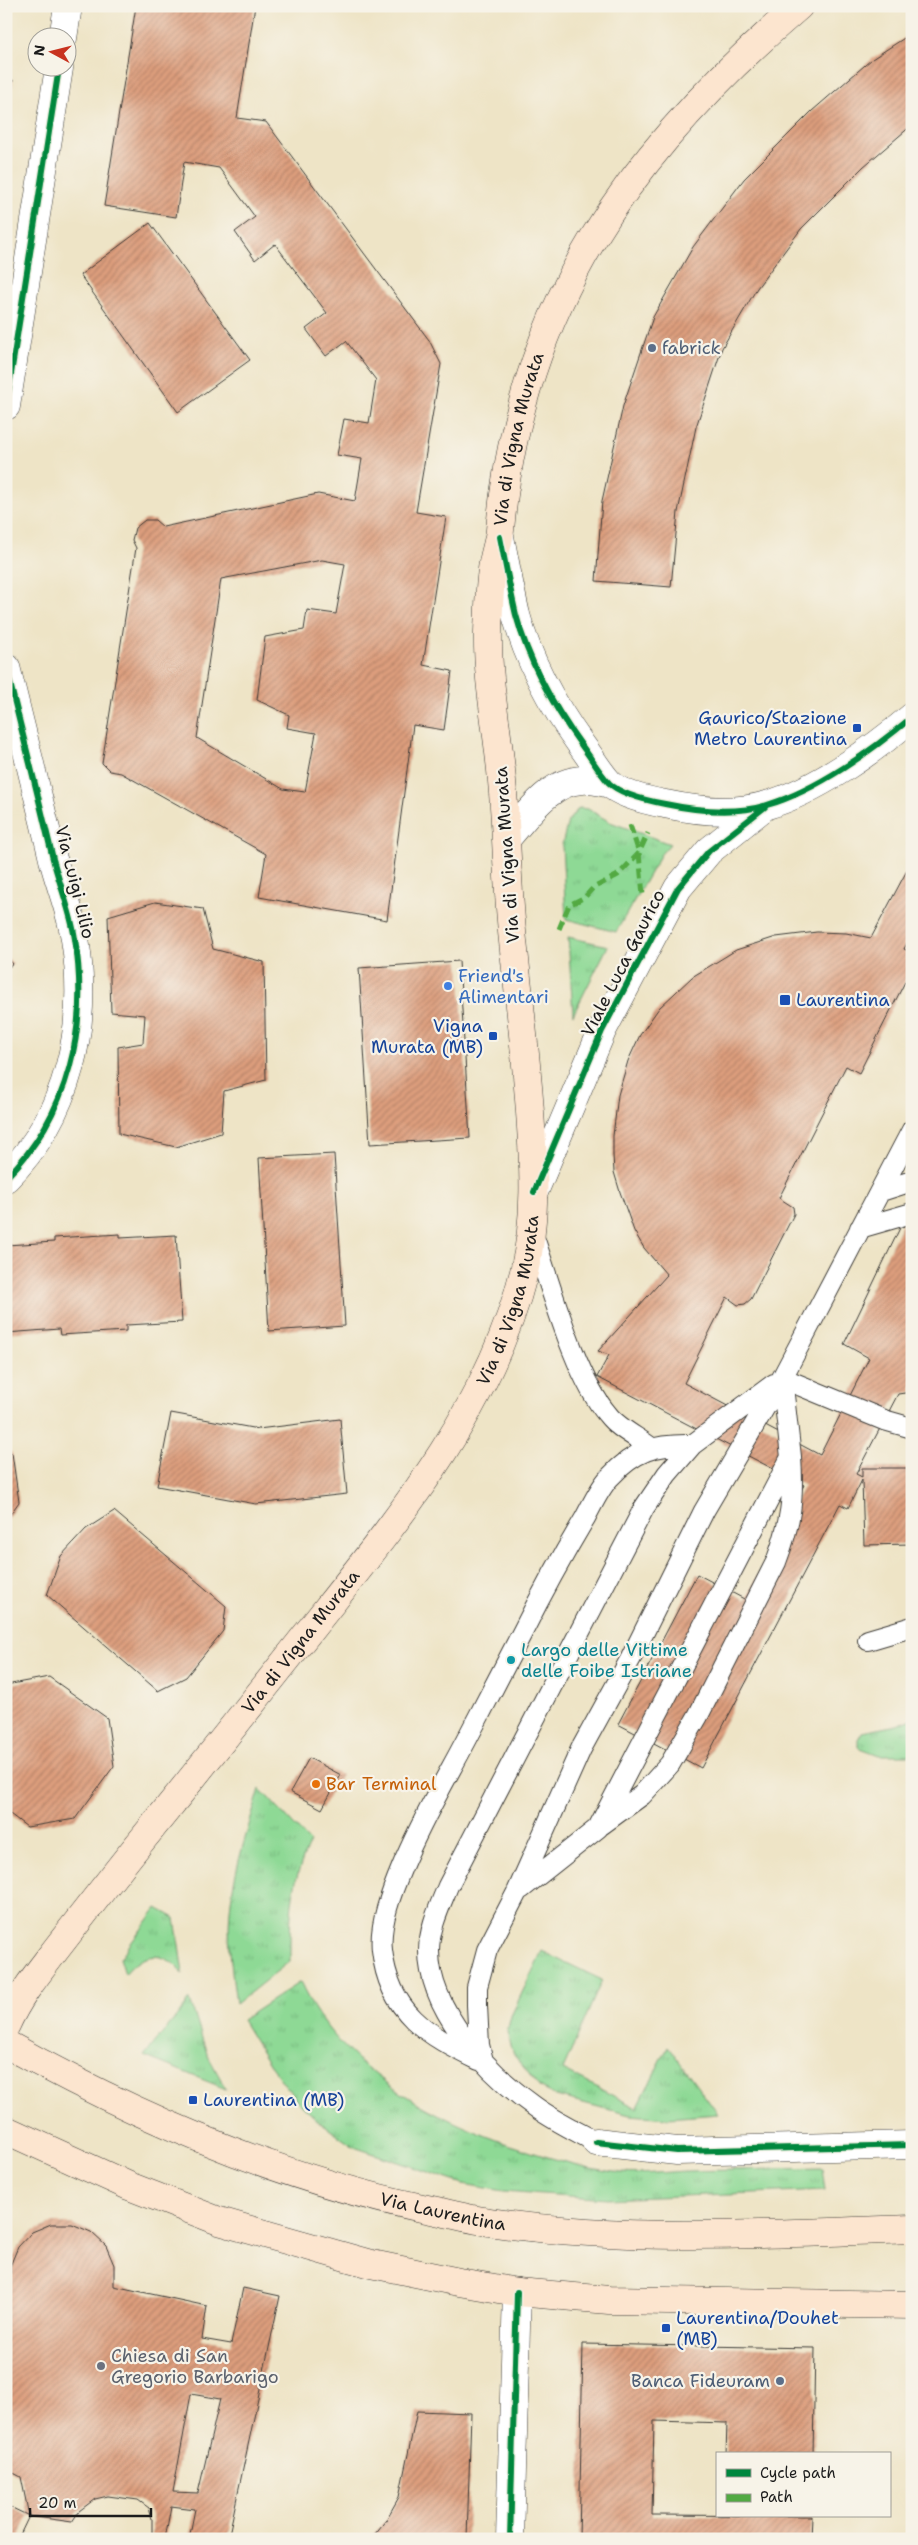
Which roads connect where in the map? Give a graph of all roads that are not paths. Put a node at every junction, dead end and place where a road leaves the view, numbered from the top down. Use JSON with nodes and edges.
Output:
{"nodes":[{"id":1,"x":68,"y":6,"type":"edge"},
{"id":2,"x":799,"y":6,"type":"edge"},
{"id":3,"x":65,"y":28,"type":"edge"},
{"id":4,"x":57,"y":78,"type":"edge"},
{"id":5,"x":6,"y":406,"type":"edge"},
{"id":6,"x":500,"y":536,"type":"junction"},
{"id":7,"x":6,"y":667,"type":"edge"},
{"id":8,"x":11,"y":703,"type":"edge"},
{"id":9,"x":912,"y":717,"type":"edge"},
{"id":10,"x":610,"y":784,"type":"junction"},
{"id":11,"x":766,"y":805,"type":"junction"},
{"id":12,"x":506,"y":838,"type":"junction"},
{"id":13,"x":909,"y":1140,"type":"edge"},
{"id":14,"x":6,"y":1178,"type":"edge"},
{"id":15,"x":912,"y":1181,"type":"edge"},
{"id":16,"x":881,"y":1190,"type":"junction"},
{"id":17,"x":534,"y":1192,"type":"junction"},
{"id":18,"x":912,"y":1213,"type":"edge"},
{"id":19,"x":860,"y":1228,"type":"junction"},
{"id":20,"x":532,"y":1230,"type":"junction"},
{"id":21,"x":782,"y":1378,"type":"junction"},
{"id":22,"x":912,"y":1428,"type":"edge"},
{"id":23,"x":692,"y":1445,"type":"junction"},
{"id":24,"x":650,"y":1447,"type":"junction"},
{"id":25,"x":791,"y":1457,"type":"junction"},
{"id":26,"x":912,"y":1627,"type":"edge"},
{"id":27,"x":868,"y":1640,"type":"dead end"},
{"id":28,"x":598,"y":1828,"type":"junction"},
{"id":29,"x":517,"y":1892,"type":"junction"},
{"id":30,"x":6,"y":2025,"type":"edge"},
{"id":31,"x":6,"y":2044,"type":"edge"},
{"id":32,"x":483,"y":2062,"type":"junction"},
{"id":33,"x":6,"y":2130,"type":"edge"},
{"id":34,"x":596,"y":2142,"type":"joint"},
{"id":35,"x":912,"y":2145,"type":"edge"},
{"id":36,"x":912,"y":2229,"type":"edge"},
{"id":37,"x":518,"y":2292,"type":"junction"},
{"id":38,"x":912,"y":2305,"type":"edge"},
{"id":39,"x":510,"y":2539,"type":"edge"}],
"edges":[{"from":1,"to":3,"type":"street"},
{"from":2,"to":6,"type":"main road","name":"Via di Vigna Murata"},
{"from":4,"to":5,"type":"street"},
{"from":6,"to":10,"type":"street","name":"Viale Luca Gaurico"},
{"from":6,"to":12,"type":"main road","name":"Via di Vigna Murata"},
{"from":7,"to":8,"type":"street","name":"Via Luigi Lilio"},
{"from":8,"to":14,"type":"street","name":"Via Luigi Lilio"},
{"from":9,"to":11,"type":"street","name":"Viale Luca Gaurico"},
{"from":10,"to":11,"type":"street","name":"Viale Luca Gaurico"},
{"from":10,"to":12,"type":"street","name":"Viale Luca Gaurico"},
{"from":11,"to":17,"type":"street","name":"Viale Luca Gaurico"},
{"from":12,"to":17,"type":"main road","name":"Via di Vigna Murata"},
{"from":13,"to":16,"type":"lane"},
{"from":15,"to":16,"type":"lane"},
{"from":16,"to":19,"type":"lane"},
{"from":17,"to":20,"type":"main road","name":"Via di Vigna Murata"},
{"from":18,"to":19,"type":"lane"},
{"from":19,"to":21,"type":"lane"},
{"from":20,"to":24,"type":"lane"},
{"from":20,"to":30,"type":"main road","name":"Via di Vigna Murata"},
{"from":21,"to":22,"type":"lane"},
{"from":21,"to":23,"type":"lane"},
{"from":21,"to":25,"type":"lane"},
{"from":21,"to":29,"type":"lane"},
{"from":23,"to":24,"type":"lane"},
{"from":23,"to":32,"type":"lane"},
{"from":24,"to":32,"type":"lane"},
{"from":25,"to":28,"type":"lane"},
{"from":25,"to":28,"type":"lane"},
{"from":26,"to":27,"type":"lane"},
{"from":28,"to":29,"type":"lane"},
{"from":29,"to":32,"type":"lane"},
{"from":31,"to":36,"type":"main road","name":"Via Laurentina"},
{"from":32,"to":34,"type":"lane"},
{"from":33,"to":37,"type":"main road"},
{"from":34,"to":35,"type":"street"},
{"from":37,"to":38,"type":"main road"},
{"from":37,"to":39,"type":"street"}]}
